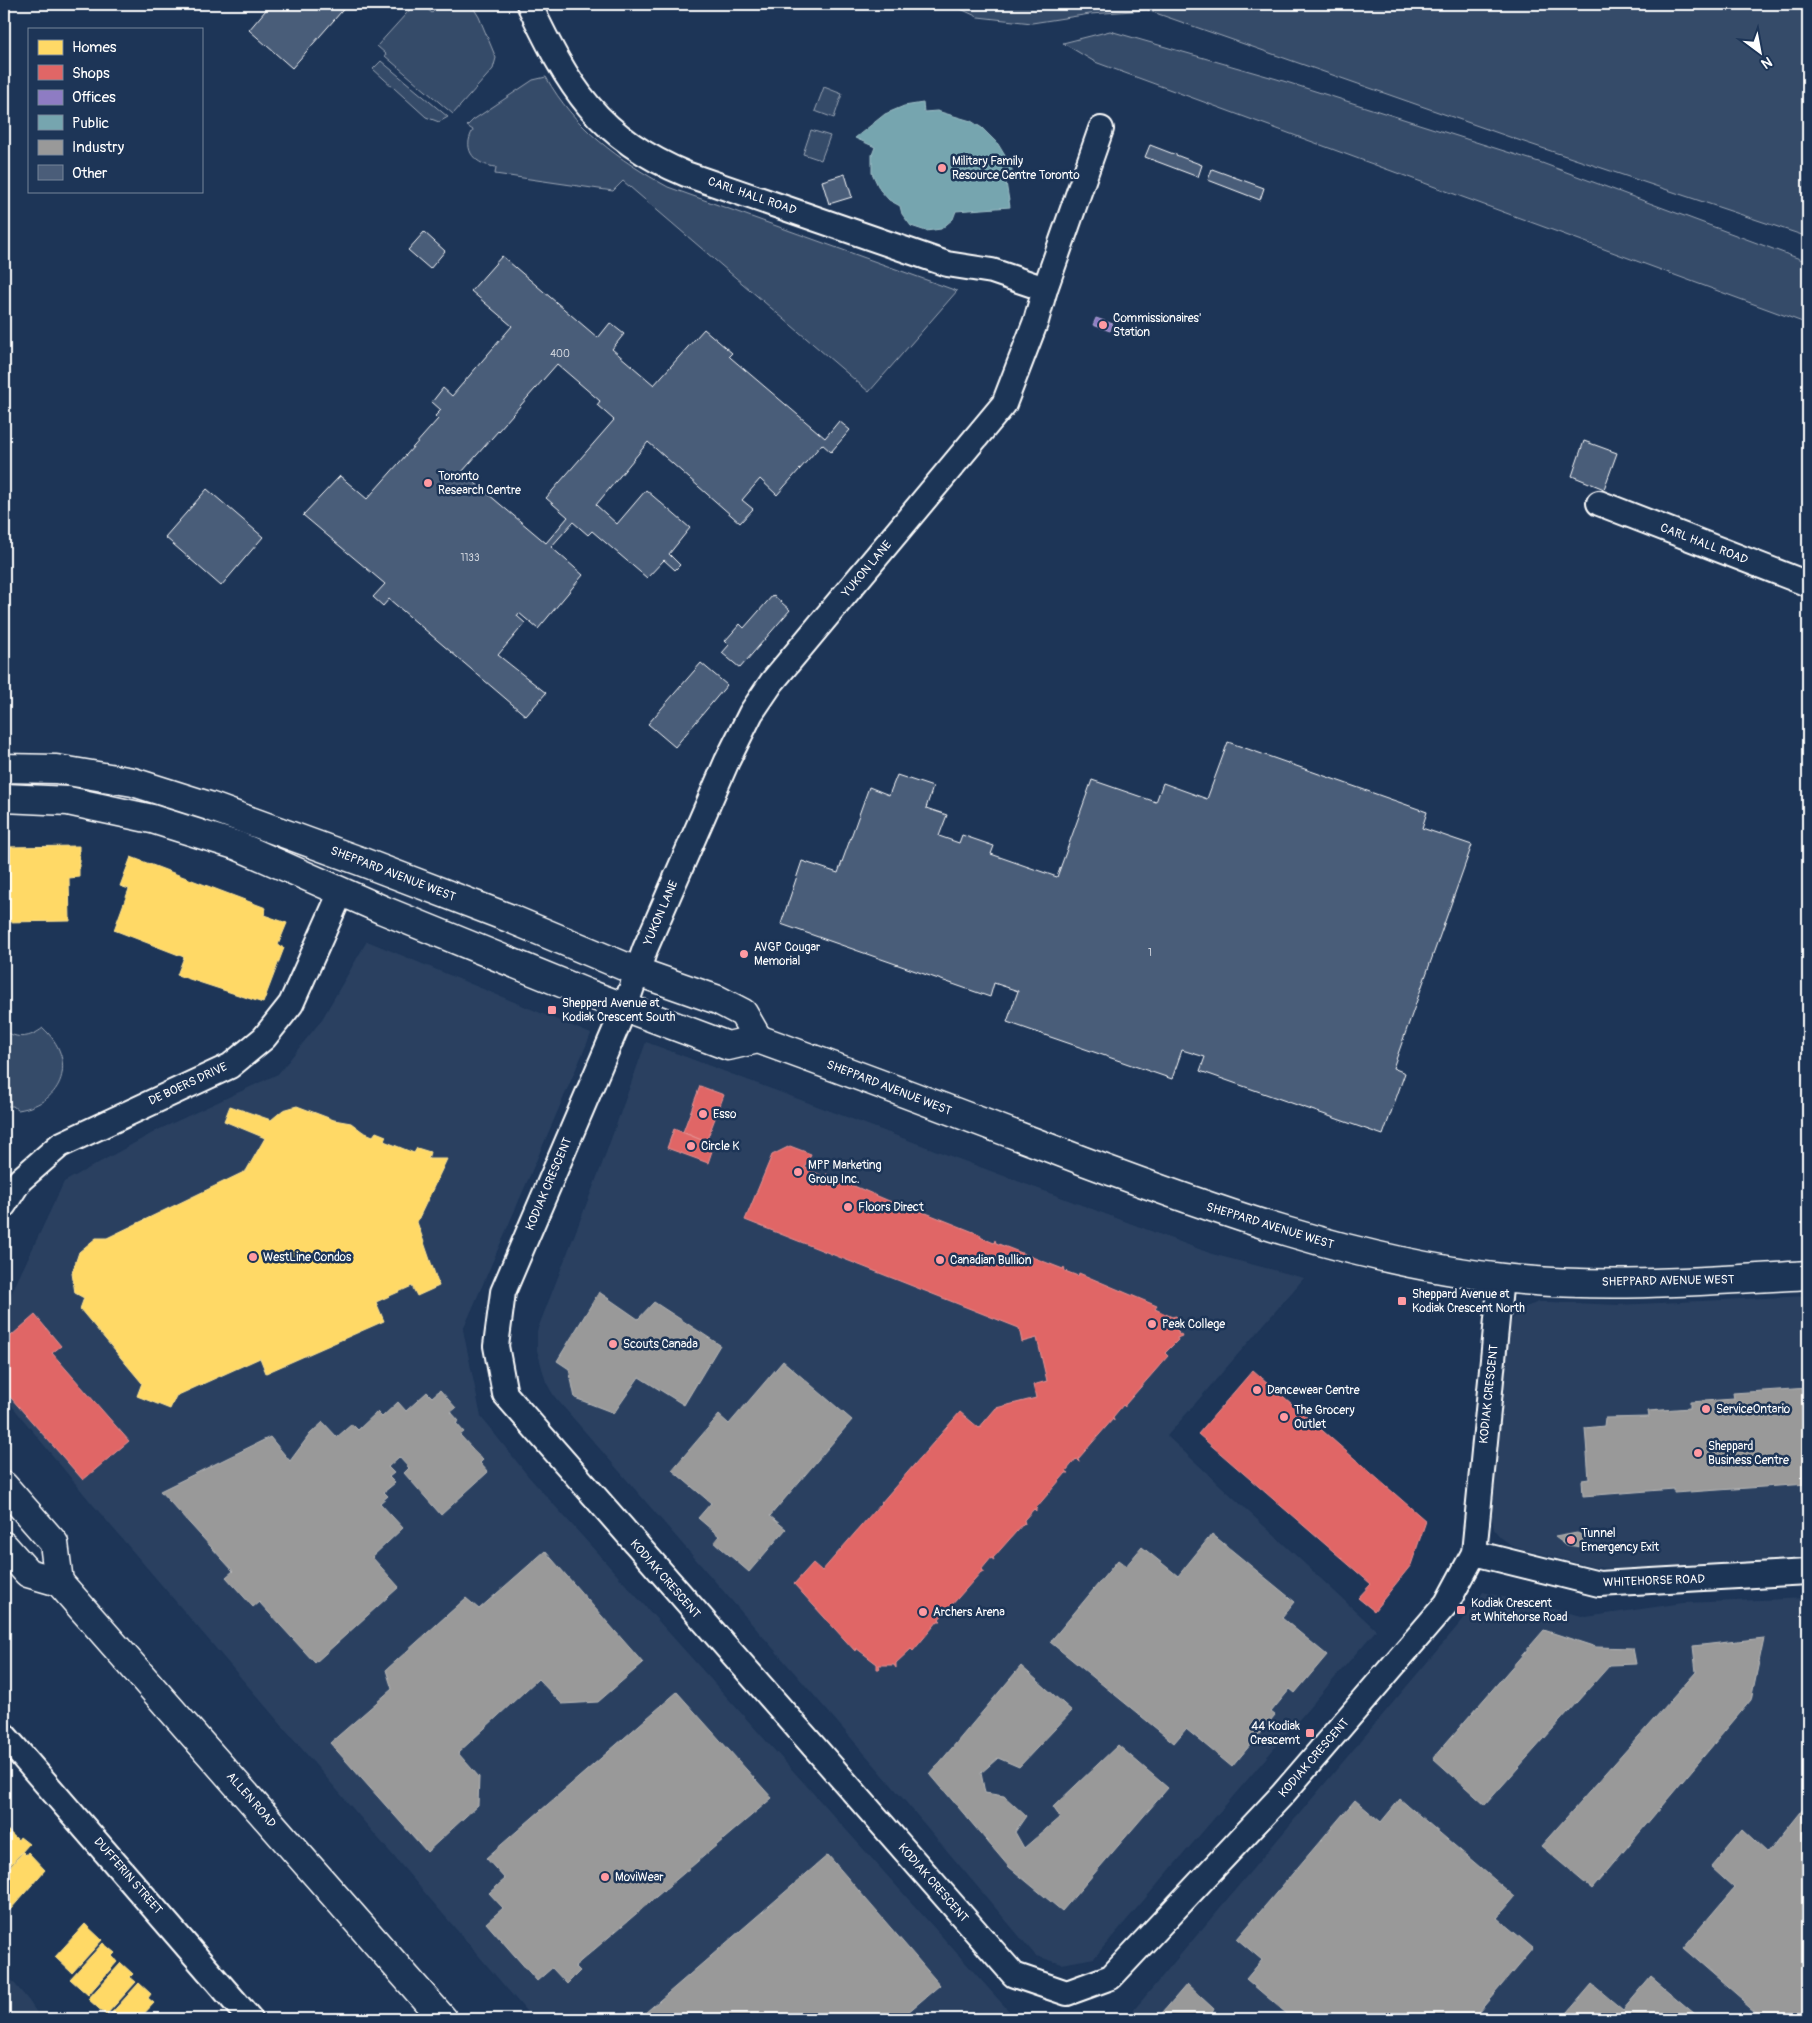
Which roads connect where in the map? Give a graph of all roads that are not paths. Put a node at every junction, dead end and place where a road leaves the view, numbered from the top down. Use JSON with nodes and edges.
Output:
{"nodes":[{"id":1,"x":529,"y":4,"type":"edge"},
{"id":2,"x":1101,"y":129,"type":"dead end"},
{"id":3,"x":1045,"y":289,"type":"junction"},
{"id":4,"x":1599,"y":503,"type":"dead end"},
{"id":5,"x":1808,"y":584,"type":"edge"},
{"id":6,"x":4,"y":768,"type":"edge"},
{"id":7,"x":4,"y":798,"type":"edge"},
{"id":8,"x":341,"y":892,"type":"junction"},
{"id":9,"x":638,"y":972,"type":"junction"},
{"id":10,"x":625,"y":1008,"type":"junction"},
{"id":11,"x":758,"y":1039,"type":"junction"},
{"id":12,"x":4,"y":1205,"type":"edge"},
{"id":13,"x":1808,"y":1275,"type":"edge"},
{"id":14,"x":1501,"y":1278,"type":"junction"},
{"id":15,"x":4,"y":1486,"type":"edge"},
{"id":16,"x":4,"y":1546,"type":"edge"},
{"id":17,"x":1474,"y":1553,"type":"junction"},
{"id":18,"x":1808,"y":1572,"type":"edge"},
{"id":19,"x":59,"y":1582,"type":"junction"},
{"id":20,"x":4,"y":1735,"type":"edge"},
{"id":21,"x":250,"y":2019,"type":"edge"},
{"id":22,"x":443,"y":2019,"type":"edge"}],
"edges":[{"from":1,"to":3,"type":"street","name":"CARL HALL ROAD"},
{"from":2,"to":3,"type":"street","name":"YUKON LANE"},
{"from":3,"to":9,"type":"street","name":"YUKON LANE"},
{"from":4,"to":5,"type":"street","name":"CARL HALL ROAD"},
{"from":6,"to":9,"type":"main road","name":"SHEPPARD AVENUE WEST"},
{"from":7,"to":8,"type":"main road"},
{"from":8,"to":10,"type":"main road"},
{"from":8,"to":12,"type":"street","name":"DE BOERS DRIVE"},
{"from":9,"to":10,"type":"street","name":"YUKON LANE"},
{"from":9,"to":11,"type":"main road","name":"SHEPPARD AVENUE WEST"},
{"from":10,"to":11,"type":"main road"},
{"from":10,"to":17,"type":"street","name":"KODIAK CRESCENT"},
{"from":11,"to":14,"type":"main road","name":"SHEPPARD AVENUE WEST"},
{"from":13,"to":14,"type":"main road","name":"SHEPPARD AVENUE WEST"},
{"from":14,"to":17,"type":"street","name":"KODIAK CRESCENT"},
{"from":15,"to":19,"type":"main road"},
{"from":16,"to":19,"type":"main road"},
{"from":17,"to":18,"type":"street","name":"WHITEHORSE ROAD"},
{"from":19,"to":22,"type":"main road","name":"ALLEN ROAD"},
{"from":20,"to":21,"type":"street","name":"DUFFERIN STREET"}]}
